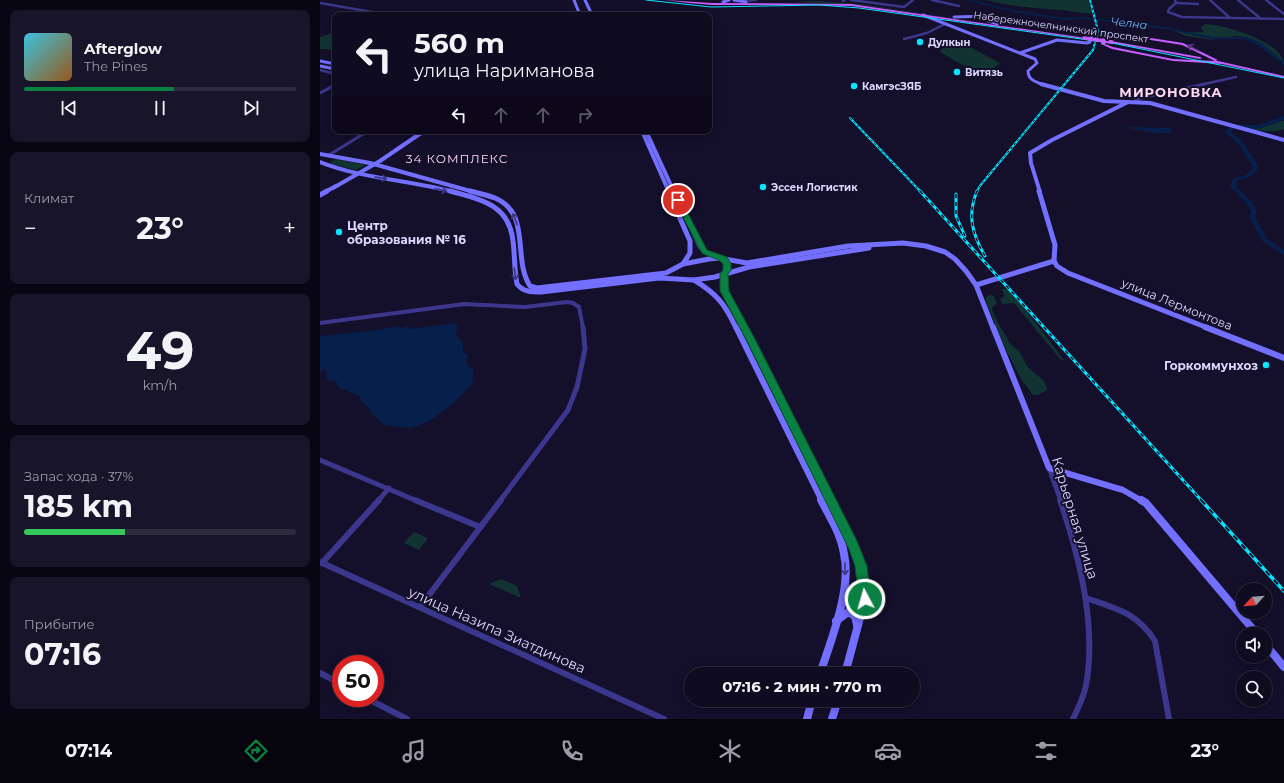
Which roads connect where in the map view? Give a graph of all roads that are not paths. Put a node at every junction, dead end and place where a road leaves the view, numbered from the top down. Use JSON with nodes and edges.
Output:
{"nodes":[{"id":1,"x":574,"y":0,"type":"edge"},
{"id":2,"x":585,"y":0,"type":"edge"},
{"id":3,"x":666,"y":0,"type":"edge"},
{"id":4,"x":692,"y":0,"type":"edge"},
{"id":5,"x":729,"y":0,"type":"edge"},
{"id":6,"x":735,"y":0,"type":"edge"},
{"id":7,"x":756,"y":0,"type":"edge"},
{"id":8,"x":851,"y":0,"type":"edge"},
{"id":9,"x":913,"y":0,"type":"edge"},
{"id":10,"x":932,"y":0,"type":"edge"},
{"id":11,"x":1210,"y":0,"type":"edge"},
{"id":12,"x":1238,"y":0,"type":"edge"},
{"id":13,"x":1266,"y":0,"type":"edge"},
{"id":14,"x":844,"y":1,"type":"edge"},
{"id":15,"x":1176,"y":1,"type":"edge"},
{"id":16,"x":723,"y":2,"type":"junction"},
{"id":17,"x":746,"y":2,"type":"junction"},
{"id":18,"x":780,"y":2,"type":"edge"},
{"id":19,"x":794,"y":2,"type":"edge"},
{"id":20,"x":320,"y":3,"type":"edge"},
{"id":21,"x":588,"y":4,"type":"junction"},
{"id":22,"x":1198,"y":4,"type":"dead end"},
{"id":23,"x":576,"y":6,"type":"junction"},
{"id":24,"x":959,"y":6,"type":"dead end"},
{"id":25,"x":372,"y":12,"type":"edge"},
{"id":26,"x":581,"y":12,"type":"edge"},
{"id":27,"x":591,"y":12,"type":"edge"},
{"id":28,"x":1284,"y":14,"type":"edge"},
{"id":29,"x":922,"y":15,"type":"junction"},
{"id":30,"x":998,"y":17,"type":"junction"},
{"id":31,"x":952,"y":18,"type":"junction"},
{"id":32,"x":1230,"y":18,"type":"junction"},
{"id":33,"x":1260,"y":18,"type":"junction"},
{"id":34,"x":1284,"y":19,"type":"edge"},
{"id":35,"x":944,"y":24,"type":"junction"},
{"id":36,"x":998,"y":24,"type":"junction"},
{"id":37,"x":1084,"y":37,"type":"junction"},
{"id":38,"x":904,"y":39,"type":"dead end"},
{"id":39,"x":1169,"y":41,"type":"junction"},
{"id":40,"x":1170,"y":51,"type":"junction"},
{"id":41,"x":1020,"y":53,"type":"junction"},
{"id":42,"x":1173,"y":60,"type":"junction"},
{"id":43,"x":1216,"y":60,"type":"junction"},
{"id":44,"x":320,"y":61,"type":"edge"},
{"id":45,"x":332,"y":63,"type":"edge"},
{"id":46,"x":1222,"y":63,"type":"junction"},
{"id":47,"x":320,"y":66,"type":"edge"},
{"id":48,"x":332,"y":69,"type":"edge"},
{"id":49,"x":320,"y":70,"type":"edge"},
{"id":50,"x":332,"y":73,"type":"edge"},
{"id":51,"x":1284,"y":76,"type":"edge"},
{"id":52,"x":1236,"y":77,"type":"dead end"},
{"id":53,"x":332,"y":87,"type":"edge"},
{"id":54,"x":320,"y":93,"type":"edge"},
{"id":55,"x":1103,"y":101,"type":"junction"},
{"id":56,"x":1135,"y":101,"type":"junction"},
{"id":57,"x":1128,"y":102,"type":"junction"},
{"id":58,"x":1112,"y":109,"type":"junction"},
{"id":59,"x":363,"y":134,"type":"edge"},
{"id":60,"x":419,"y":134,"type":"edge"},
{"id":61,"x":643,"y":134,"type":"edge"},
{"id":62,"x":647,"y":134,"type":"edge"},
{"id":63,"x":1284,"y":140,"type":"edge"},
{"id":64,"x":320,"y":154,"type":"edge"},
{"id":65,"x":330,"y":155,"type":"junction"},
{"id":66,"x":342,"y":157,"type":"junction"},
{"id":67,"x":320,"y":161,"type":"edge"},
{"id":68,"x":372,"y":164,"type":"junction"},
{"id":69,"x":328,"y":165,"type":"junction"},
{"id":70,"x":358,"y":172,"type":"junction"},
{"id":71,"x":413,"y":175,"type":"junction"},
{"id":72,"x":424,"y":178,"type":"junction"},
{"id":73,"x":403,"y":182,"type":"junction"},
{"id":74,"x":416,"y":184,"type":"junction"},
{"id":75,"x":320,"y":195,"type":"edge"},
{"id":76,"x":886,"y":244,"type":"junction"},
{"id":77,"x":722,"y":259,"type":"junction"},
{"id":78,"x":1054,"y":262,"type":"junction"},
{"id":79,"x":681,"y":265,"type":"junction"},
{"id":80,"x":724,"y":274,"type":"junction"},
{"id":81,"x":682,"y":280,"type":"junction"},
{"id":82,"x":694,"y":280,"type":"junction"},
{"id":83,"x":976,"y":285,"type":"junction"},
{"id":84,"x":320,"y":323,"type":"edge"},
{"id":85,"x":1284,"y":358,"type":"edge"},
{"id":86,"x":320,"y":460,"type":"edge"},
{"id":87,"x":1050,"y":468,"type":"junction"},
{"id":88,"x":389,"y":488,"type":"junction"},
{"id":89,"x":480,"y":527,"type":"junction"},
{"id":90,"x":321,"y":563,"type":"edge"},
{"id":91,"x":1086,"y":598,"type":"junction"},
{"id":92,"x":420,"y":607,"type":"junction"},
{"id":93,"x":836,"y":621,"type":"junction"},
{"id":94,"x":1251,"y":627,"type":"edge"},
{"id":95,"x":857,"y":630,"type":"junction"},
{"id":96,"x":1272,"y":652,"type":"edge"},
{"id":97,"x":822,"y":667,"type":"edge"},
{"id":98,"x":847,"y":667,"type":"edge"},
{"id":99,"x":1284,"y":667,"type":"edge"},
{"id":100,"x":320,"y":673,"type":"edge"},
{"id":101,"x":332,"y":679,"type":"edge"},
{"id":102,"x":384,"y":707,"type":"edge"},
{"id":103,"x":810,"y":707,"type":"edge"},
{"id":104,"x":836,"y":707,"type":"edge"},
{"id":105,"x":407,"y":719,"type":"edge"},
{"id":106,"x":664,"y":719,"type":"edge"},
{"id":107,"x":807,"y":719,"type":"edge"},
{"id":108,"x":832,"y":719,"type":"edge"},
{"id":109,"x":1073,"y":719,"type":"edge"},
{"id":110,"x":1169,"y":719,"type":"edge"}],
"edges":[{"from":1,"to":23,"type":"street"},
{"from":2,"to":21,"type":"street"},
{"from":3,"to":18,"type":"main road","name":"Набережночелнинский проспект"},
{"from":4,"to":16,"type":"main road","name":"Набережночелнинский проспект"},
{"from":5,"to":16,"type":"street"},
{"from":6,"to":7,"type":"street"},
{"from":6,"to":17,"type":"street"},
{"from":8,"to":9,"type":"street"},
{"from":10,"to":24,"type":"street"},
{"from":11,"to":32,"type":"street"},
{"from":12,"to":33,"type":"street"},
{"from":13,"to":28,"type":"street"},
{"from":14,"to":19,"type":"main road","name":"Набережночелнинский проспект"},
{"from":14,"to":31,"type":"main road","name":"Набережночелнинский проспект"},
{"from":15,"to":22,"type":"street"},
{"from":15,"to":32,"type":"street"},
{"from":16,"to":17,"type":"main road","name":"Набережночелнинский проспект"},
{"from":17,"to":18,"type":"main road","name":"Набережночелнинский проспект"},
{"from":18,"to":19,"type":"main road","name":"Набережночелнинский проспект"},
{"from":19,"to":29,"type":"main road","name":"Набережночелнинский проспект"},
{"from":20,"to":25,"type":"street"},
{"from":21,"to":23,"type":"street"},
{"from":21,"to":27,"type":"street"},
{"from":23,"to":26,"type":"street"},
{"from":29,"to":31,"type":"main road","name":"Набережночелнинский проспект"},
{"from":29,"to":35,"type":"street"},
{"from":30,"to":31,"type":"street"},
{"from":30,"to":36,"type":"street"},
{"from":30,"to":41,"type":"street"},
{"from":31,"to":35,"type":"street"},
{"from":31,"to":36,"type":"main road","name":"Набережночелнинский проспект"},
{"from":31,"to":37,"type":"main road","name":"Набережночелнинский проспект"},
{"from":32,"to":33,"type":"street"},
{"from":33,"to":34,"type":"street"},
{"from":35,"to":38,"type":"street"},
{"from":35,"to":41,"type":"street"},
{"from":36,"to":37,"type":"main road","name":"Набережночелнинский проспект"},
{"from":37,"to":40,"type":"main road","name":"Набережночелнинский проспект","bridge":true},
{"from":39,"to":40,"type":"main road"},
{"from":39,"to":42,"type":"main road"},
{"from":43,"to":39,"type":"main road","one_way":true},
{"from":40,"to":42,"type":"main road"},
{"from":40,"to":43,"type":"main road","name":"Набережночелнинский проспект"},
{"from":40,"to":46,"type":"main road","name":"Набережночелнинский проспект"},
{"from":41,"to":55,"type":"street"},
{"from":42,"to":46,"type":"main road"},
{"from":43,"to":51,"type":"main road","name":"Набережночелнинский проспект"},
{"from":44,"to":45,"type":"street"},
{"from":46,"to":51,"type":"main road","name":"Набережночелнинский проспект"},
{"from":47,"to":48,"type":"street"},
{"from":49,"to":50,"type":"street"},
{"from":52,"to":56,"type":"street"},
{"from":53,"to":54,"type":"street"},
{"from":55,"to":57,"type":"street"},
{"from":55,"to":58,"type":"street"},
{"from":56,"to":57,"type":"street"},
{"from":56,"to":63,"type":"street"},
{"from":57,"to":58,"type":"street"},
{"from":58,"to":78,"type":"street"},
{"from":59,"to":65,"type":"street"},
{"from":60,"to":68,"type":"street"},
{"from":61,"to":79,"type":"street"},
{"from":62,"to":77,"type":"street"},
{"from":64,"to":65,"type":"street"},
{"from":65,"to":66,"type":"street"},
{"from":65,"to":67,"type":"street"},
{"from":66,"to":68,"type":"street"},
{"from":66,"to":69,"type":"street"},
{"from":67,"to":69,"type":"street"},
{"from":68,"to":70,"type":"street"},
{"from":68,"to":71,"type":"street"},
{"from":69,"to":70,"type":"street"},
{"from":70,"to":73,"type":"street","one_way":true},
{"from":70,"to":75,"type":"street"},
{"from":71,"to":72,"type":"street"},
{"from":71,"to":73,"type":"street"},
{"from":72,"to":74,"type":"street"},
{"from":79,"to":72,"type":"street","one_way":true},
{"from":73,"to":74,"type":"street"},
{"from":74,"to":81,"type":"street","one_way":true},
{"from":76,"to":77,"type":"street"},
{"from":76,"to":80,"type":"street"},
{"from":76,"to":83,"type":"street","name":"Карьерная улица"},
{"from":77,"to":79,"type":"street"},
{"from":77,"to":80,"type":"street"},
{"from":78,"to":83,"type":"street"},
{"from":78,"to":85,"type":"street","name":"улица Лермонтова"},
{"from":79,"to":81,"type":"street"},
{"from":80,"to":82,"type":"street"},
{"from":80,"to":95,"type":"street"},
{"from":81,"to":82,"type":"street"},
{"from":82,"to":93,"type":"street","one_way":true},
{"from":83,"to":87,"type":"street","name":"Карьерная улица"},
{"from":84,"to":89,"type":"street"},
{"from":86,"to":88,"type":"street"},
{"from":87,"to":91,"type":"street","name":"Карьерная улица"},
{"from":87,"to":94,"type":"street"},
{"from":88,"to":89,"type":"street"},
{"from":88,"to":90,"type":"street"},
{"from":89,"to":92,"type":"street"},
{"from":90,"to":92,"type":"street","name":"улица Назипа Зиатдинова"},
{"from":91,"to":109,"type":"street","name":"Карьерная улица"},
{"from":91,"to":110,"type":"street"},
{"from":92,"to":106,"type":"street","name":"улица Назипа Зиатдинова"},
{"from":93,"to":95,"type":"street"},
{"from":93,"to":97,"type":"street"},
{"from":95,"to":98,"type":"street"},
{"from":96,"to":99,"type":"street"},
{"from":100,"to":101,"type":"street"},
{"from":102,"to":105,"type":"street"},
{"from":103,"to":107,"type":"street"},
{"from":104,"to":108,"type":"street"}]}
